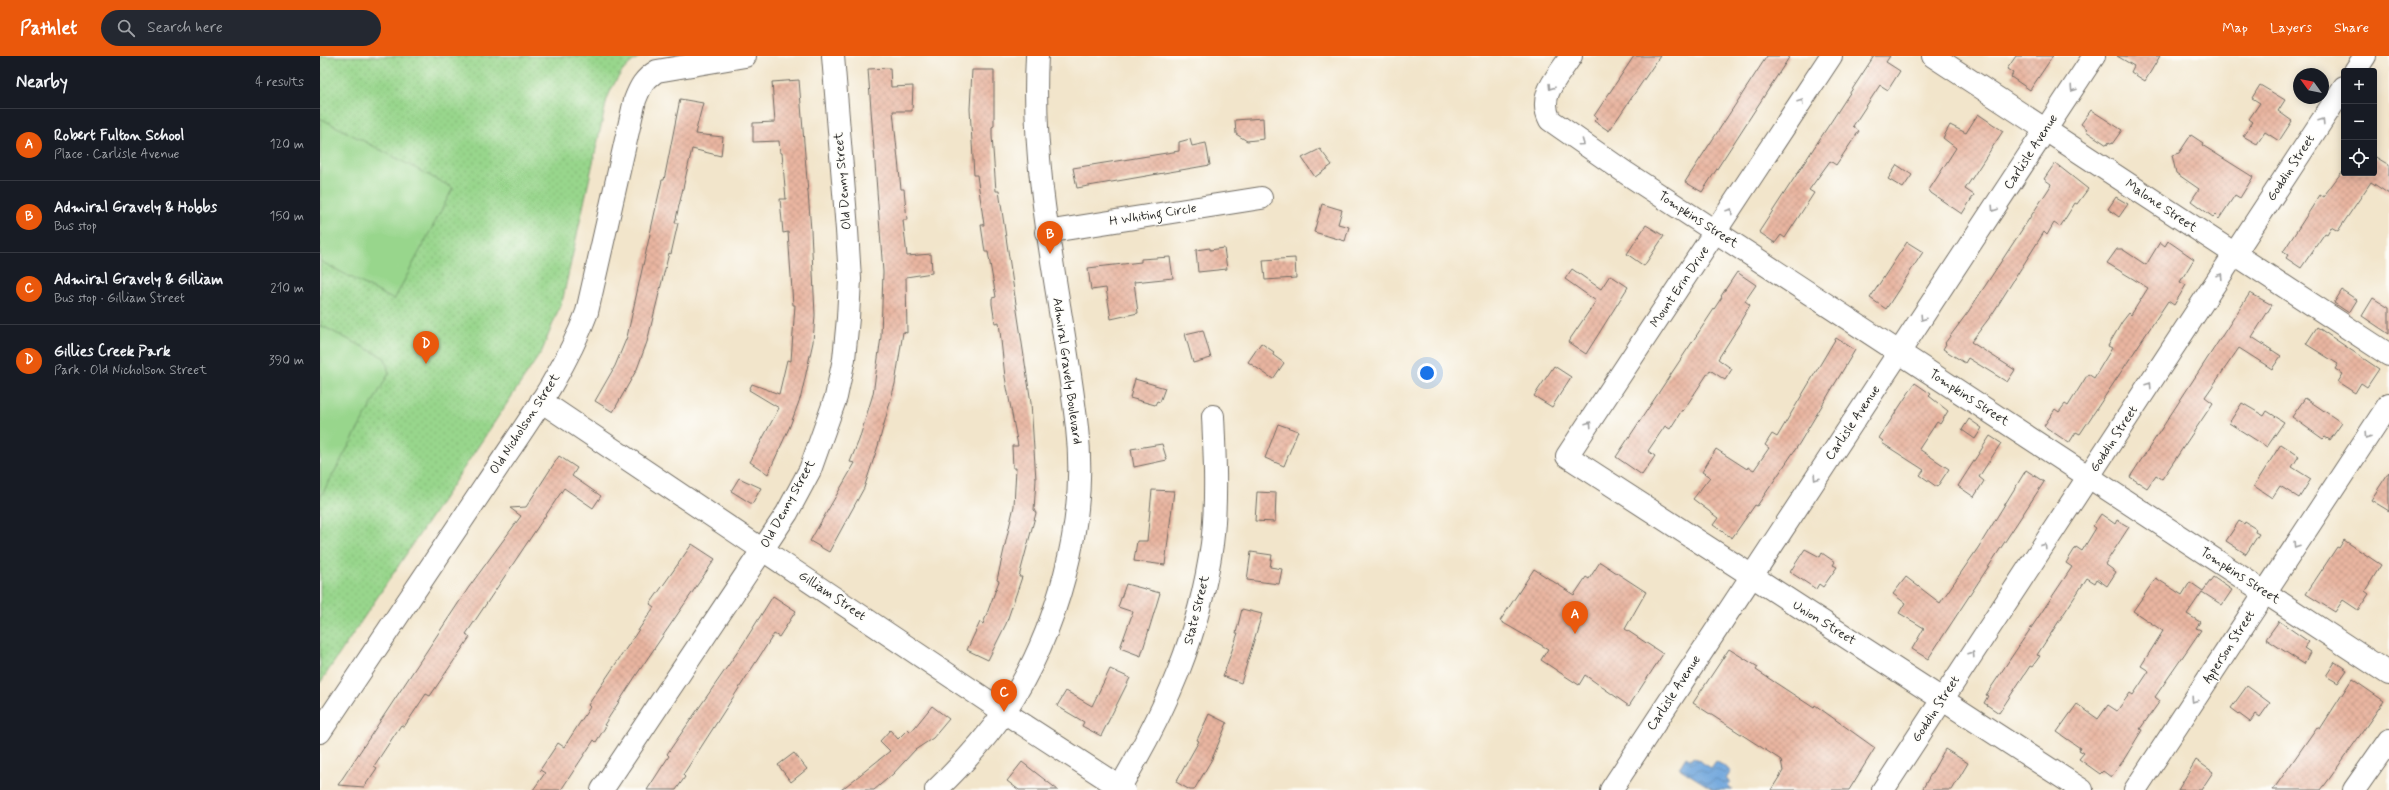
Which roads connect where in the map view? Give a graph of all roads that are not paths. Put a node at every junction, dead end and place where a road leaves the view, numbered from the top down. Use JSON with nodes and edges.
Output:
{"nodes":[{"id":1,"x":745,"y":56,"type":"edge"},
{"id":2,"x":833,"y":56,"type":"edge"},
{"id":3,"x":1037,"y":56,"type":"edge"},
{"id":4,"x":1571,"y":56,"type":"edge"},
{"id":5,"x":1831,"y":56,"type":"edge"},
{"id":6,"x":1934,"y":56,"type":"edge"},
{"id":7,"x":2094,"y":56,"type":"edge"},
{"id":8,"x":2365,"y":56,"type":"edge"},
{"id":9,"x":2357,"y":68,"type":"edge"},
{"id":10,"x":2341,"y":92,"type":"edge"},
{"id":11,"x":2046,"y":130,"type":"junction"},
{"id":12,"x":1261,"y":198,"type":"dead end"},
{"id":13,"x":1046,"y":232,"type":"junction"},
{"id":14,"x":1716,"y":232,"type":"junction"},
{"id":15,"x":2234,"y":254,"type":"junction"},
{"id":16,"x":1900,"y":352,"type":"junction"},
{"id":17,"x":2389,"y":355,"type":"edge"},
{"id":18,"x":541,"y":401,"type":"junction"},
{"id":19,"x":2389,"y":404,"type":"edge"},
{"id":20,"x":1213,"y":416,"type":"dead end"},
{"id":21,"x":1567,"y":456,"type":"joint"},
{"id":22,"x":2089,"y":476,"type":"junction"},
{"id":23,"x":763,"y":550,"type":"junction"},
{"id":24,"x":1750,"y":577,"type":"junction"},
{"id":25,"x":2264,"y":592,"type":"junction"},
{"id":26,"x":2389,"y":674,"type":"edge"},
{"id":27,"x":1943,"y":698,"type":"junction"},
{"id":28,"x":1004,"y":712,"type":"junction"},
{"id":29,"x":320,"y":732,"type":"edge"},
{"id":30,"x":2389,"y":740,"type":"edge"},
{"id":31,"x":1122,"y":789,"type":"edge"},
{"id":32,"x":602,"y":790,"type":"edge"},
{"id":33,"x":936,"y":790,"type":"edge"},
{"id":34,"x":1612,"y":790,"type":"edge"},
{"id":35,"x":1883,"y":790,"type":"edge"},
{"id":36,"x":2082,"y":790,"type":"edge"},
{"id":37,"x":2135,"y":790,"type":"edge"},
{"id":38,"x":2354,"y":790,"type":"edge"}],
"edges":[{"from":1,"to":18,"type":"street","name":"Old Nicholson Street"},
{"from":2,"to":23,"type":"street","name":"Old Denny Street"},
{"from":3,"to":13,"type":"street","name":"Admiral Gravely Boulevard"},
{"from":4,"to":14,"type":"street","name":"Tompkins Street","one_way":true},
{"from":14,"to":5,"type":"street","name":"Mount Erin Drive","one_way":true},
{"from":6,"to":11,"type":"street","name":"Malone Street"},
{"from":7,"to":11,"type":"street","name":"Carlisle Avenue","one_way":true},
{"from":8,"to":9,"type":"street"},
{"from":15,"to":10,"type":"street","name":"Goddin Street","one_way":true},
{"from":11,"to":15,"type":"street","name":"Malone Street"},
{"from":11,"to":16,"type":"street","name":"Carlisle Avenue","one_way":true},
{"from":12,"to":13,"type":"street","name":"H Whiting Circle"},
{"from":13,"to":28,"type":"street","name":"Admiral Gravely Boulevard"},
{"from":14,"to":16,"type":"street","name":"Tompkins Street"},
{"from":21,"to":14,"type":"street","name":"Mount Erin Drive","one_way":true},
{"from":15,"to":17,"type":"street","name":"Malone Street"},
{"from":22,"to":15,"type":"street","name":"Goddin Street","one_way":true},
{"from":16,"to":22,"type":"street","name":"Tompkins Street"},
{"from":16,"to":24,"type":"street","name":"Carlisle Avenue","one_way":true},
{"from":18,"to":23,"type":"street","name":"Gilliam Street"},
{"from":18,"to":29,"type":"street","name":"Old Nicholson Street"},
{"from":19,"to":25,"type":"street","name":"Apperson Street","one_way":true},
{"from":20,"to":31,"type":"street","name":"State Street"},
{"from":21,"to":24,"type":"street","name":"Union Street"},
{"from":22,"to":25,"type":"street","name":"Tompkins Street"},
{"from":27,"to":22,"type":"street","name":"Goddin Street","one_way":true},
{"from":23,"to":28,"type":"street","name":"Gilliam Street"},
{"from":23,"to":32,"type":"street","name":"Old Denny Street"},
{"from":24,"to":27,"type":"street","name":"Union Street"},
{"from":24,"to":34,"type":"street","name":"Carlisle Avenue"},
{"from":25,"to":26,"type":"street","name":"Tompkins Street"},
{"from":25,"to":37,"type":"street","name":"Apperson Street","one_way":true},
{"from":27,"to":35,"type":"street","name":"Goddin Street"},
{"from":27,"to":36,"type":"street","name":"Union Street"},
{"from":28,"to":31,"type":"street","name":"Gilliam Street"},
{"from":28,"to":33,"type":"street","name":"Admiral Gravely Boulevard"},
{"from":30,"to":38,"type":"street"}]}
